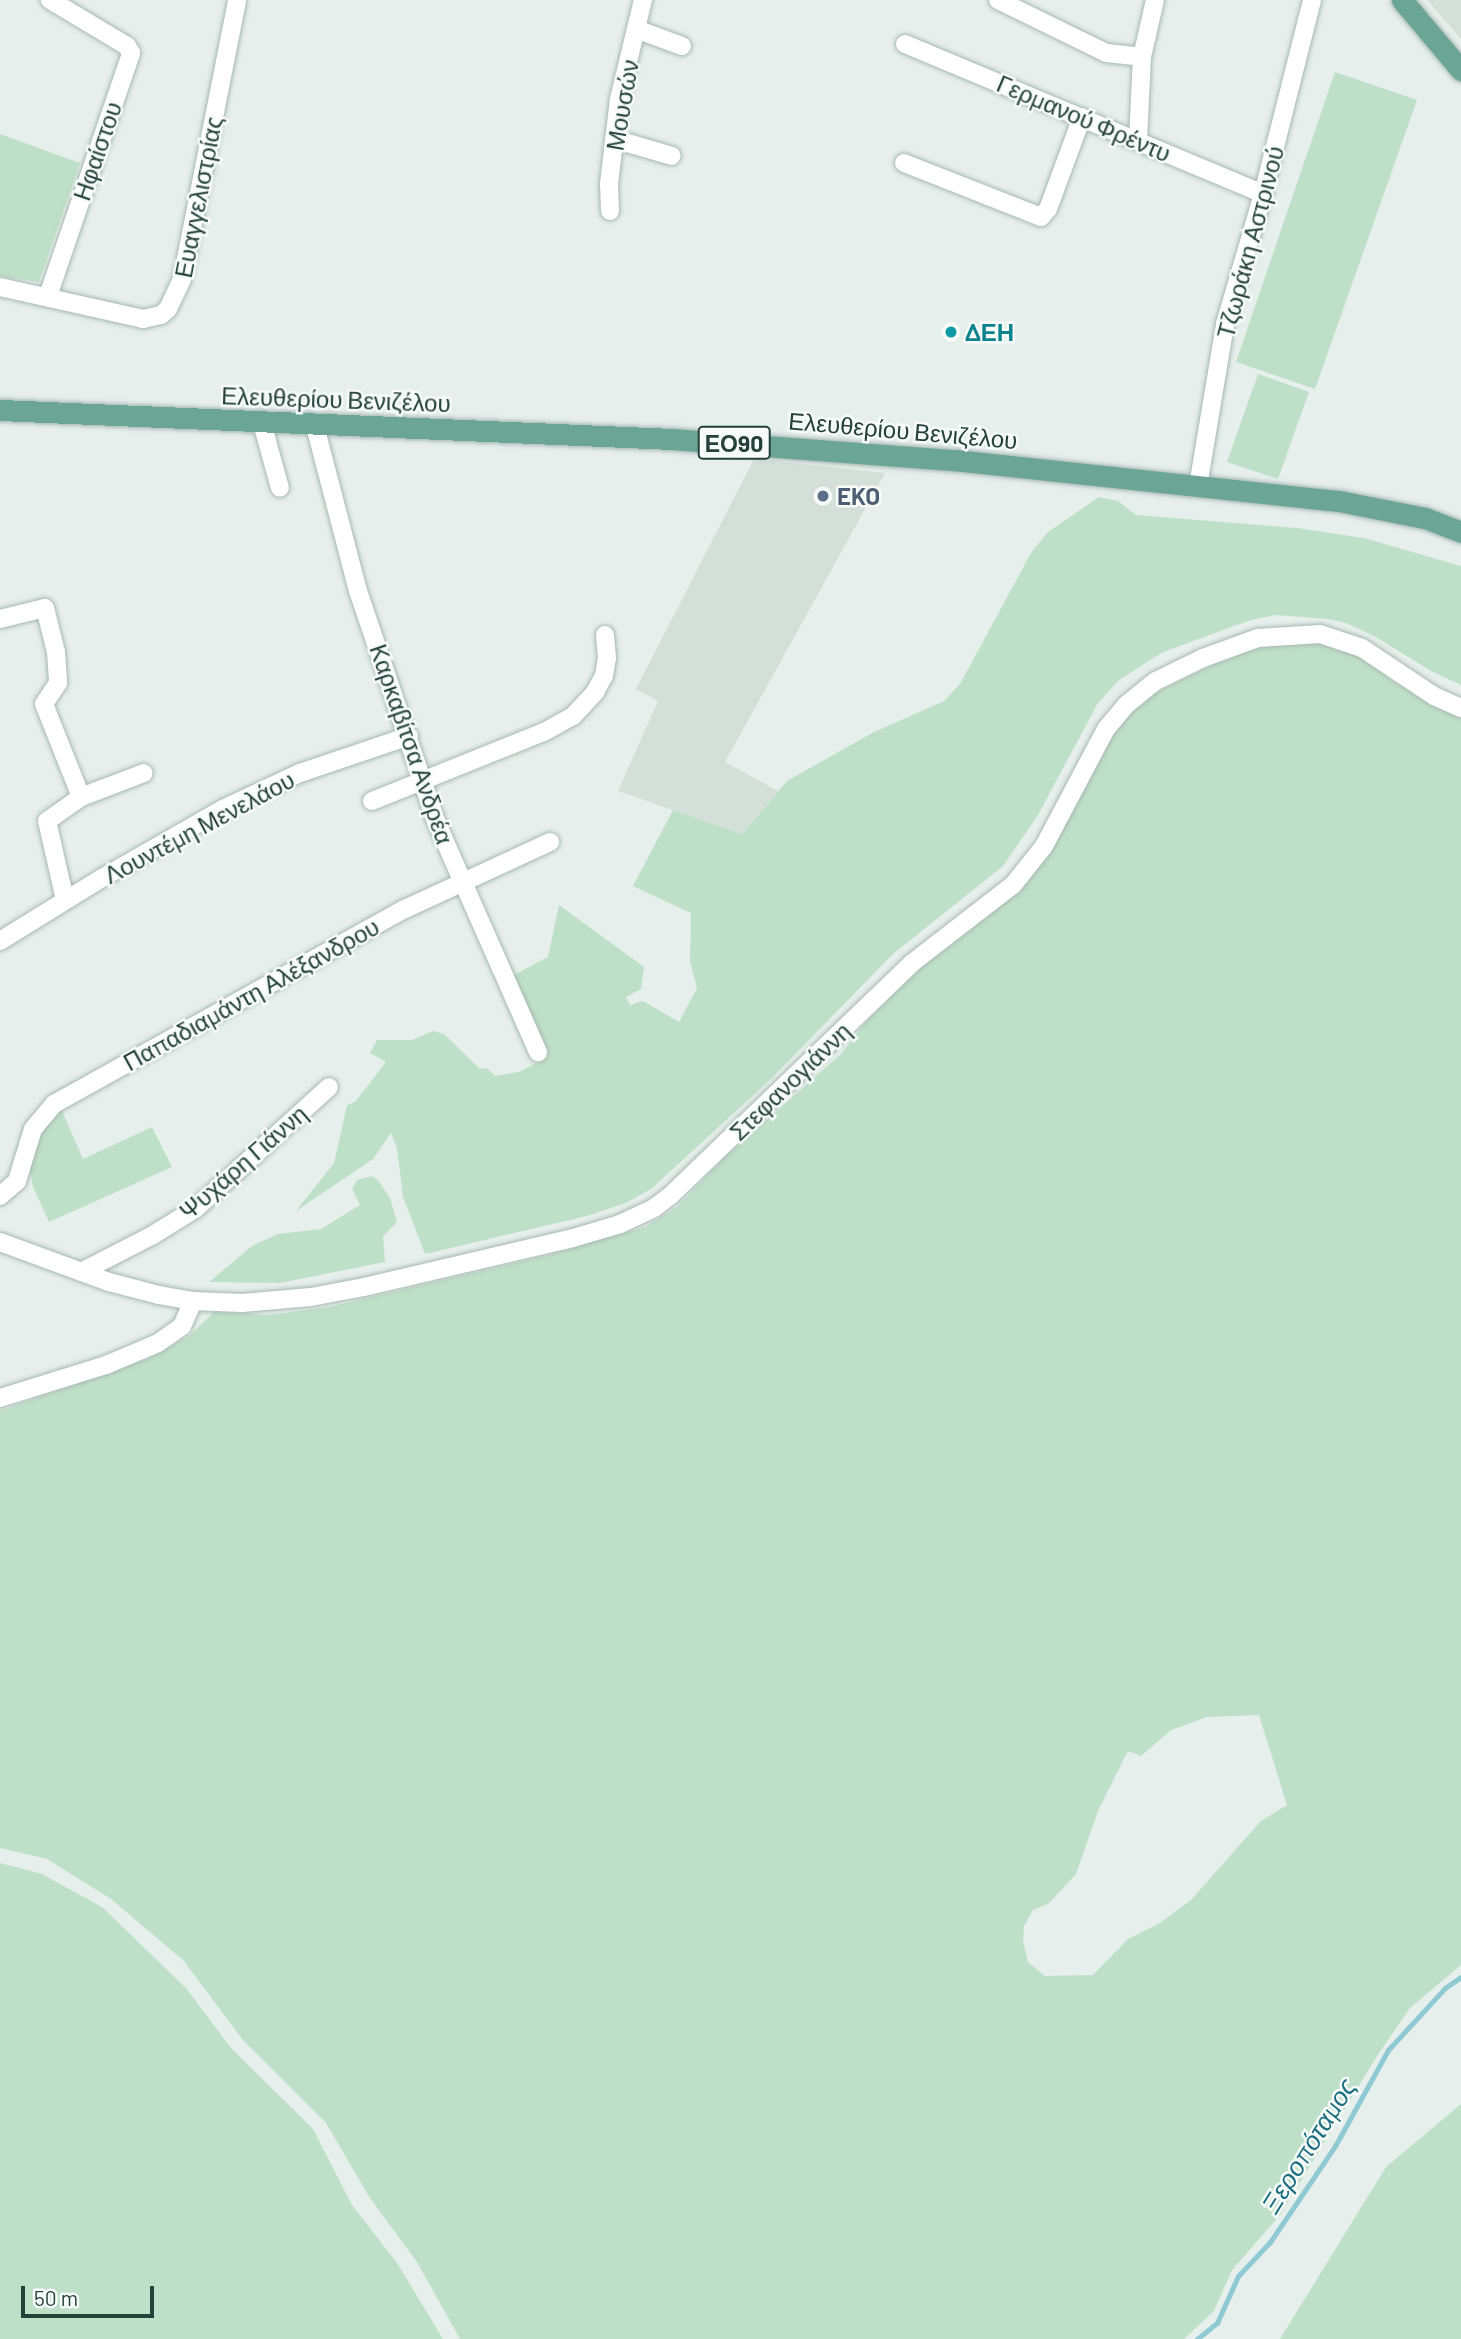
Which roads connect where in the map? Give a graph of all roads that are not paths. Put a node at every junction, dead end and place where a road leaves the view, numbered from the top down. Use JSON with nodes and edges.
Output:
{"nodes":[{"id":1,"x":50,"y":0,"type":"edge"},
{"id":2,"x":237,"y":0,"type":"edge"},
{"id":3,"x":643,"y":0,"type":"edge"},
{"id":4,"x":998,"y":0,"type":"edge"},
{"id":5,"x":1155,"y":0,"type":"edge"},
{"id":6,"x":1312,"y":0,"type":"edge"},
{"id":7,"x":1402,"y":0,"type":"edge"},
{"id":8,"x":636,"y":29,"type":"junction"},
{"id":9,"x":905,"y":44,"type":"dead end"},
{"id":10,"x":682,"y":46,"type":"dead end"},
{"id":11,"x":1143,"y":57,"type":"junction"},
{"id":12,"x":1461,"y":70,"type":"edge"},
{"id":13,"x":1082,"y":117,"type":"junction"},
{"id":14,"x":614,"y":139,"type":"junction"},
{"id":15,"x":1138,"y":141,"type":"junction"},
{"id":16,"x":672,"y":156,"type":"dead end"},
{"id":17,"x":904,"y":163,"type":"dead end"},
{"id":18,"x":1263,"y":194,"type":"junction"},
{"id":19,"x":610,"y":211,"type":"dead end"},
{"id":20,"x":0,"y":287,"type":"edge"},
{"id":21,"x":48,"y":296,"type":"junction"},
{"id":22,"x":0,"y":410,"type":"edge"},
{"id":23,"x":262,"y":423,"type":"junction"},
{"id":24,"x":315,"y":426,"type":"junction"},
{"id":25,"x":1198,"y":486,"type":"junction"},
{"id":26,"x":280,"y":488,"type":"dead end"},
{"id":27,"x":1461,"y":532,"type":"edge"},
{"id":28,"x":0,"y":619,"type":"edge"},
{"id":29,"x":605,"y":635,"type":"dead end"},
{"id":30,"x":1461,"y":708,"type":"edge"},
{"id":31,"x":409,"y":736,"type":"junction"},
{"id":32,"x":144,"y":773,"type":"dead end"},
{"id":33,"x":423,"y":782,"type":"junction"},
{"id":34,"x":81,"y":797,"type":"junction"},
{"id":35,"x":372,"y":801,"type":"dead end"},
{"id":36,"x":550,"y":842,"type":"dead end"},
{"id":37,"x":462,"y":882,"type":"junction"},
{"id":38,"x":65,"y":900,"type":"junction"},
{"id":39,"x":0,"y":941,"type":"edge"},
{"id":40,"x":538,"y":1052,"type":"dead end"},
{"id":41,"x":329,"y":1087,"type":"dead end"},
{"id":42,"x":0,"y":1196,"type":"edge"},
{"id":43,"x":0,"y":1242,"type":"edge"},
{"id":44,"x":81,"y":1272,"type":"junction"},
{"id":45,"x":193,"y":1301,"type":"junction"},
{"id":46,"x":0,"y":1398,"type":"edge"}],
"edges":[{"from":1,"to":21,"type":"street","name":"Ηφαίστου"},
{"from":2,"to":21,"type":"street","name":"Ευαγγελιστρίας"},
{"from":3,"to":8,"type":"street","name":"Μουσών"},
{"from":4,"to":11,"type":"street"},
{"from":5,"to":11,"type":"street"},
{"from":6,"to":18,"type":"street","name":"Τζωράκη Αστρινού"},
{"from":7,"to":12,"type":"main road"},
{"from":8,"to":10,"type":"street"},
{"from":8,"to":14,"type":"street","name":"Μουσών"},
{"from":9,"to":13,"type":"street","name":"Γερμανού Φρέντυ"},
{"from":11,"to":15,"type":"street"},
{"from":13,"to":15,"type":"street","name":"Γερμανού Φρέντυ"},
{"from":13,"to":17,"type":"street"},
{"from":14,"to":16,"type":"street"},
{"from":14,"to":19,"type":"street","name":"Μουσών"},
{"from":15,"to":18,"type":"street","name":"Γερμανού Φρέντυ"},
{"from":18,"to":25,"type":"street","name":"Τζωράκη Αστρινού"},
{"from":20,"to":21,"type":"street"},
{"from":22,"to":23,"type":"main road","name":"Ελευθερίου Βενιζέλου","number":"ΕΟ90"},
{"from":23,"to":24,"type":"main road","name":"Ελευθερίου Βενιζέλου","number":"ΕΟ90"},
{"from":23,"to":26,"type":"street"},
{"from":24,"to":25,"type":"main road","name":"Ελευθερίου Βενιζέλου","number":"ΕΟ90"},
{"from":24,"to":31,"type":"street","name":"Καρκαβίτσα Ανδρέα"},
{"from":25,"to":27,"type":"main road","name":"Ελευθερίου Βενιζέλου","number":"ΕΟ90"},
{"from":28,"to":34,"type":"street"},
{"from":29,"to":33,"type":"street"},
{"from":30,"to":45,"type":"street","name":"Στεφανογιάννη"},
{"from":31,"to":33,"type":"street","name":"Καρκαβίτσα Ανδρέα"},
{"from":31,"to":38,"type":"street","name":"Λουντέμη Μενελάου"},
{"from":32,"to":34,"type":"street"},
{"from":33,"to":35,"type":"street"},
{"from":33,"to":37,"type":"street","name":"Καρκαβίτσα Ανδρέα"},
{"from":34,"to":38,"type":"street"},
{"from":36,"to":37,"type":"street","name":"Παπαδιαμάντη Αλέξανδρου"},
{"from":37,"to":40,"type":"street","name":"Καρκαβίτσα Ανδρέα"},
{"from":37,"to":42,"type":"street","name":"Παπαδιαμάντη Αλέξανδρου"},
{"from":38,"to":39,"type":"street","name":"Λουντέμη Μενελάου"},
{"from":41,"to":44,"type":"street","name":"Ψυχάρη Γιάννη"},
{"from":43,"to":44,"type":"street","name":"Στεφανογιάννη"},
{"from":44,"to":45,"type":"street","name":"Στεφανογιάννη"},
{"from":45,"to":46,"type":"street"}]}
